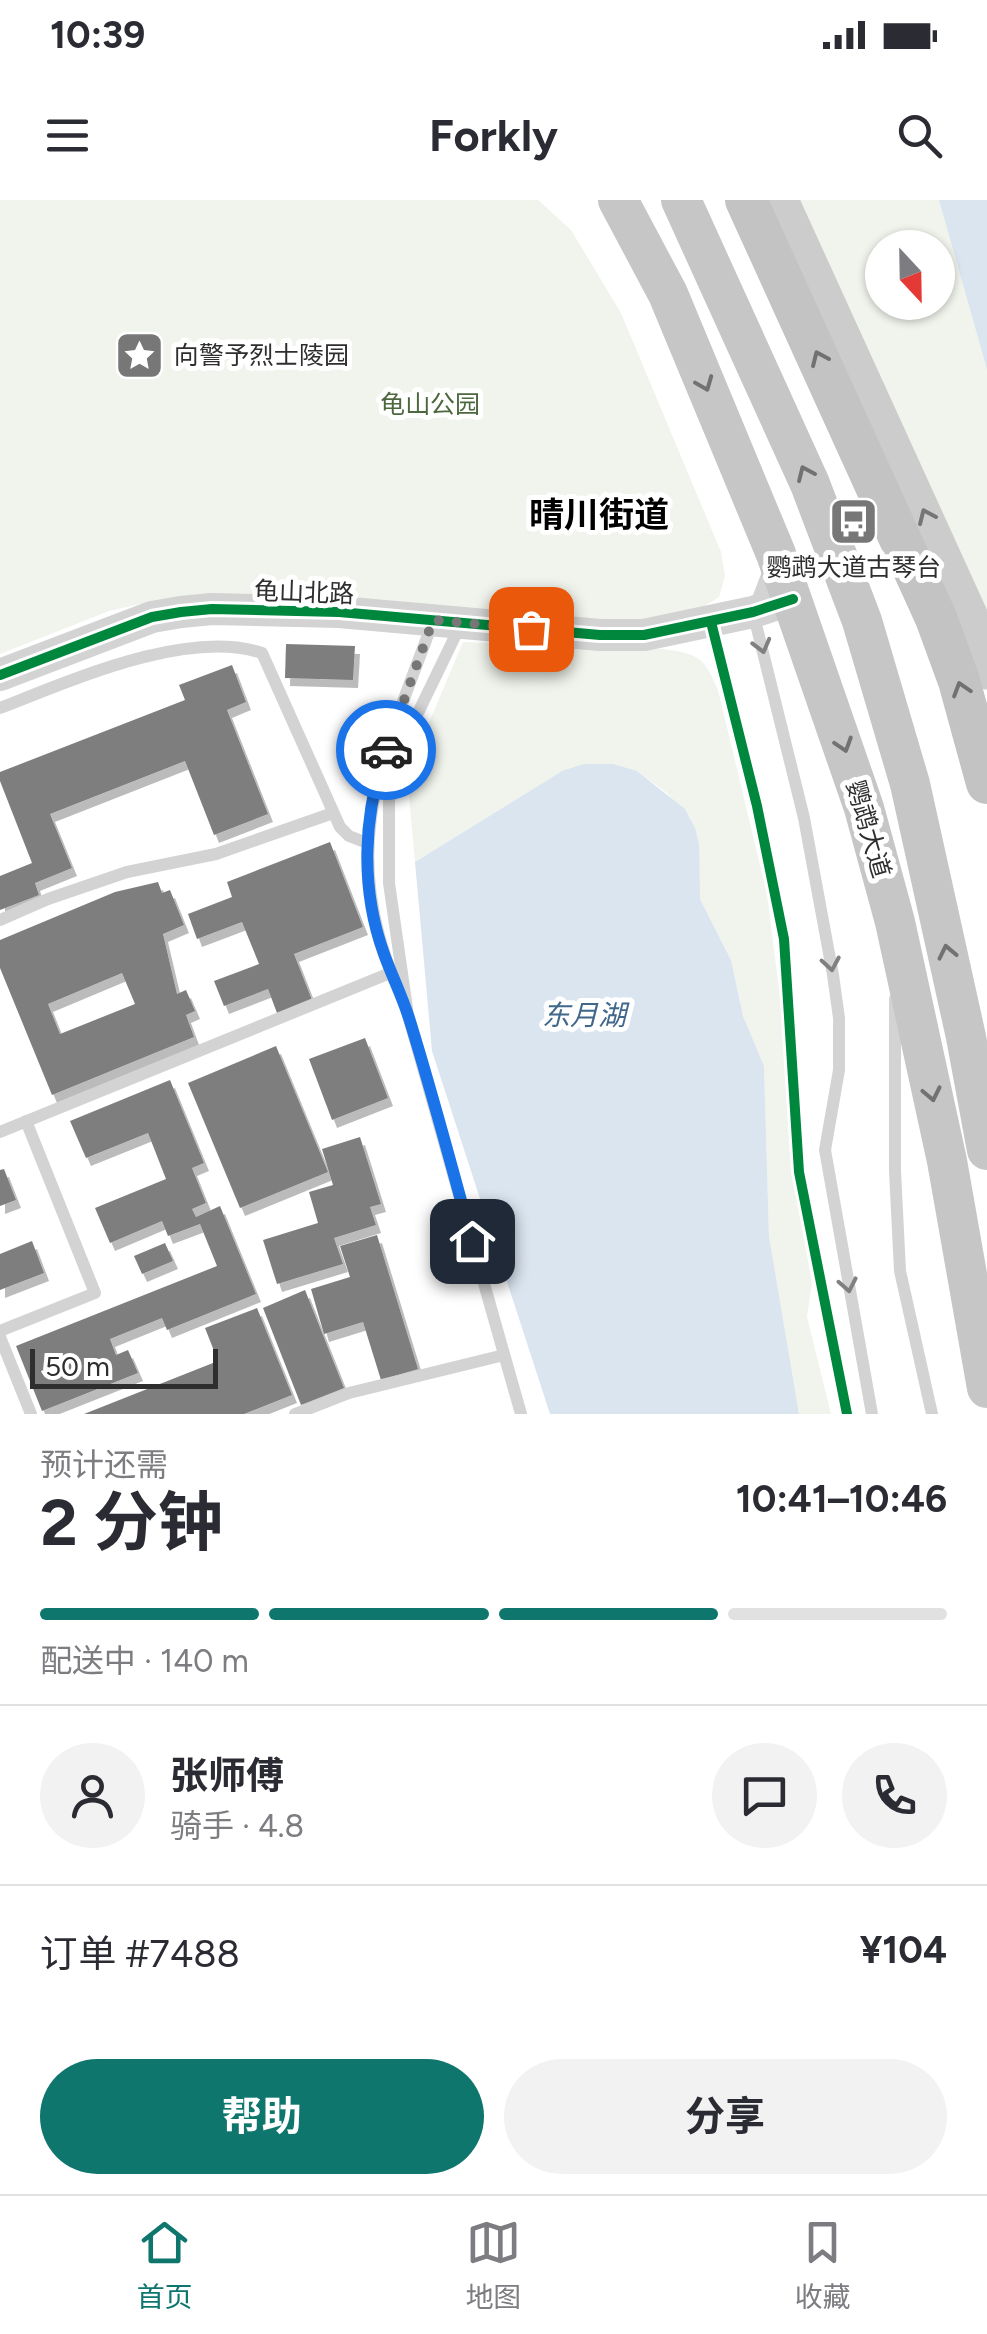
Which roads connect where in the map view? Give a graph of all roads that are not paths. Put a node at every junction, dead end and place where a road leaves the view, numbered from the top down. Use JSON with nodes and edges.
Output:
{"nodes":[{"id":1,"x":588,"y":200,"type":"edge"},
{"id":2,"x":618,"y":200,"type":"edge"},
{"id":3,"x":681,"y":200,"type":"edge"},
{"id":4,"x":746,"y":200,"type":"edge"},
{"id":5,"x":781,"y":200,"type":"edge"},
{"id":6,"x":668,"y":294,"type":"junction"},
{"id":7,"x":776,"y":554,"type":"junction"},
{"id":8,"x":793,"y":599,"type":"junction"},
{"id":9,"x":753,"y":612,"type":"junction"},
{"id":10,"x":448,"y":622,"type":"junction"},
{"id":11,"x":987,"y":672,"type":"edge"},
{"id":12,"x":0,"y":675,"type":"edge"},
{"id":13,"x":0,"y":708,"type":"edge"},
{"id":14,"x":987,"y":783,"type":"edge"},
{"id":15,"x":332,"y":813,"type":"junction"},
{"id":16,"x":367,"y":843,"type":"junction"},
{"id":17,"x":8,"y":913,"type":"edge"},
{"id":18,"x":894,"y":922,"type":"junction"},
{"id":19,"x":396,"y":970,"type":"junction"},
{"id":20,"x":26,"y":1121,"type":"junction"},
{"id":21,"x":0,"y":1132,"type":"edge"},
{"id":22,"x":987,"y":1150,"type":"edge"},
{"id":23,"x":0,"y":1334,"type":"edge"},
{"id":24,"x":504,"y":1355,"type":"junction"},
{"id":25,"x":987,"y":1388,"type":"edge"},
{"id":26,"x":31,"y":1414,"type":"edge"},
{"id":27,"x":295,"y":1414,"type":"edge"},
{"id":28,"x":521,"y":1414,"type":"edge"},
{"id":29,"x":872,"y":1414,"type":"edge"},
{"id":30,"x":932,"y":1414,"type":"edge"}],
"edges":[{"from":1,"to":6,"type":"main road"},
{"from":2,"to":6,"type":"main road"},
{"from":22,"to":3,"type":"main road","name":"鹦鹉大道","one_way":true},
{"from":14,"to":4,"type":"highway","one_way":true,"bridge":true},
{"from":11,"to":5,"type":"main road","one_way":true},
{"from":6,"to":7,"type":"main road","name":"鹦鹉大道","one_way":true},
{"from":7,"to":8,"type":"main road","name":"鹦鹉大道"},
{"from":7,"to":9,"type":"lane"},
{"from":8,"to":9,"type":"street","name":"龟山北路"},
{"from":8,"to":18,"type":"main road","name":"鹦鹉大道","one_way":true},
{"from":9,"to":10,"type":"street","name":"龟山北路"},
{"from":9,"to":29,"type":"lane","one_way":true},
{"from":10,"to":12,"type":"street","name":"龟山北路"},
{"from":10,"to":16,"type":"lane"},
{"from":10,"to":19,"type":"lane"},
{"from":13,"to":15,"type":"lane"},
{"from":15,"to":16,"type":"lane"},
{"from":15,"to":17,"type":"lane"},
{"from":16,"to":19,"type":"lane"},
{"from":18,"to":25,"type":"main road","name":"鹦鹉大道","one_way":true},
{"from":18,"to":30,"type":"lane"},
{"from":19,"to":20,"type":"lane"},
{"from":19,"to":24,"type":"lane"},
{"from":20,"to":21,"type":"lane"},
{"from":20,"to":23,"type":"lane"},
{"from":23,"to":26,"type":"lane"},
{"from":24,"to":27,"type":"lane"},
{"from":24,"to":28,"type":"lane"}]}
